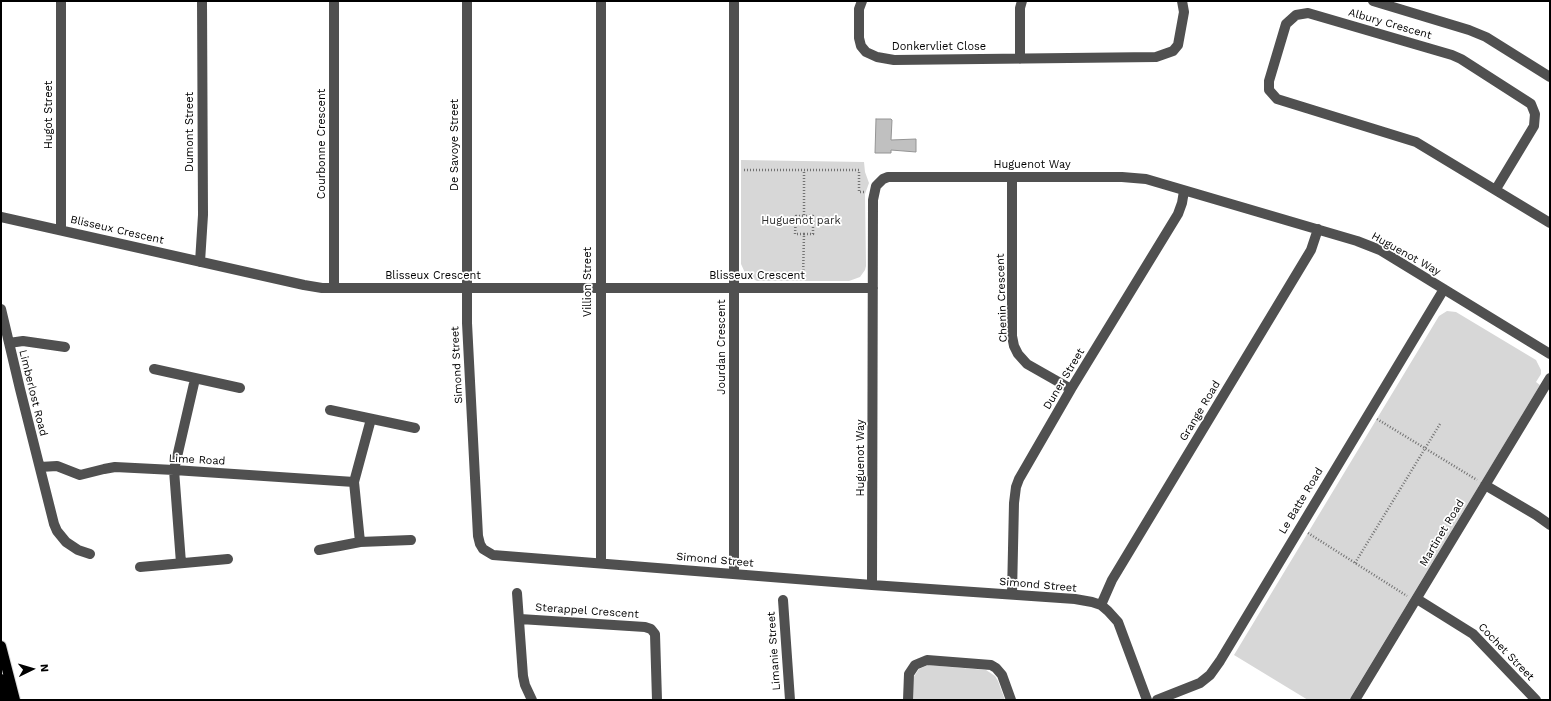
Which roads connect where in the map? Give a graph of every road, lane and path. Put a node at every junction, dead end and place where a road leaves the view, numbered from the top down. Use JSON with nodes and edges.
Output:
{"nodes":[{"id":1,"x":61,"y":1,"type":"edge"},
{"id":2,"x":202,"y":1,"type":"edge"},
{"id":3,"x":334,"y":1,"type":"edge"},
{"id":4,"x":467,"y":1,"type":"edge"},
{"id":5,"x":601,"y":1,"type":"edge"},
{"id":6,"x":734,"y":1,"type":"edge"},
{"id":7,"x":862,"y":1,"type":"edge"},
{"id":8,"x":1182,"y":1,"type":"edge"},
{"id":9,"x":1373,"y":1,"type":"edge"},
{"id":10,"x":1020,"y":3,"type":"edge"},
{"id":11,"x":1020,"y":59,"type":"junction"},
{"id":12,"x":1549,"y":75,"type":"edge"},
{"id":13,"x":734,"y":170,"type":"junction"},
{"id":14,"x":804,"y":170,"type":"junction"},
{"id":15,"x":1012,"y":177,"type":"junction"},
{"id":16,"x":1496,"y":189,"type":"junction"},
{"id":17,"x":1184,"y":191,"type":"junction"},
{"id":18,"x":874,"y":192,"type":"junction"},
{"id":19,"x":1,"y":216,"type":"edge"},
{"id":20,"x":804,"y":216,"type":"junction"},
{"id":21,"x":1550,"y":223,"type":"edge"},
{"id":22,"x":1318,"y":229,"type":"junction"},
{"id":23,"x":61,"y":230,"type":"junction"},
{"id":24,"x":804,"y":234,"type":"junction"},
{"id":25,"x":200,"y":262,"type":"junction"},
{"id":26,"x":334,"y":288,"type":"junction"},
{"id":27,"x":467,"y":288,"type":"junction"},
{"id":28,"x":600,"y":288,"type":"junction"},
{"id":29,"x":734,"y":288,"type":"junction"},
{"id":30,"x":803,"y":288,"type":"junction"},
{"id":31,"x":873,"y":288,"type":"junction"},
{"id":32,"x":1444,"y":289,"type":"junction"},
{"id":33,"x":1,"y":309,"type":"edge"},
{"id":34,"x":3,"y":322,"type":"edge"},
{"id":35,"x":9,"y":343,"type":"junction"},
{"id":36,"x":65,"y":348,"type":"dead end"},
{"id":37,"x":1550,"y":354,"type":"edge"},
{"id":38,"x":154,"y":369,"type":"dead end"},
{"id":39,"x":1550,"y":378,"type":"edge"},
{"id":40,"x":195,"y":379,"type":"junction"},
{"id":41,"x":240,"y":388,"type":"dead end"},
{"id":42,"x":1071,"y":390,"type":"junction"},
{"id":43,"x":330,"y":410,"type":"dead end"},
{"id":44,"x":1368,"y":413,"type":"junction"},
{"id":45,"x":371,"y":419,"type":"junction"},
{"id":46,"x":1440,"y":424,"type":"dead end"},
{"id":47,"x":415,"y":428,"type":"dead end"},
{"id":48,"x":1425,"y":448,"type":"junction"},
{"id":49,"x":40,"y":467,"type":"junction"},
{"id":50,"x":174,"y":470,"type":"junction"},
{"id":51,"x":354,"y":482,"type":"junction"},
{"id":52,"x":1485,"y":485,"type":"junction"},
{"id":53,"x":1550,"y":525,"type":"edge"},
{"id":54,"x":1299,"y":528,"type":"junction"},
{"id":55,"x":411,"y":540,"type":"dead end"},
{"id":56,"x":360,"y":542,"type":"junction"},
{"id":57,"x":319,"y":550,"type":"dead end"},
{"id":58,"x":90,"y":554,"type":"dead end"},
{"id":59,"x":228,"y":559,"type":"dead end"},
{"id":60,"x":181,"y":563,"type":"junction"},
{"id":61,"x":601,"y":563,"type":"junction"},
{"id":62,"x":1356,"y":563,"type":"junction"},
{"id":63,"x":140,"y":567,"type":"dead end"},
{"id":64,"x":734,"y":574,"type":"junction"},
{"id":65,"x":872,"y":585,"type":"junction"},
{"id":66,"x":517,"y":593,"type":"dead end"},
{"id":67,"x":1012,"y":594,"type":"junction"},
{"id":68,"x":783,"y":600,"type":"dead end"},
{"id":69,"x":1416,"y":600,"type":"junction"},
{"id":70,"x":1101,"y":605,"type":"junction"},
{"id":71,"x":520,"y":619,"type":"junction"},
{"id":72,"x":1,"y":646,"type":"edge"},
{"id":73,"x":3,"y":660,"type":"edge"},
{"id":74,"x":1,"y":679,"type":"edge"},
{"id":75,"x":6,"y":700,"type":"edge"},
{"id":76,"x":15,"y":700,"type":"edge"},
{"id":77,"x":532,"y":700,"type":"edge"},
{"id":78,"x":657,"y":700,"type":"edge"},
{"id":79,"x":790,"y":700,"type":"edge"},
{"id":80,"x":908,"y":700,"type":"edge"},
{"id":81,"x":1011,"y":700,"type":"edge"},
{"id":82,"x":1147,"y":700,"type":"edge"},
{"id":83,"x":1157,"y":700,"type":"edge"},
{"id":84,"x":1355,"y":700,"type":"edge"},
{"id":85,"x":1536,"y":700,"type":"edge"}],
"edges":[{"from":1,"to":23,"type":"street","name":"Hugot Street"},
{"from":2,"to":25,"type":"street","name":"Dumont Street"},
{"from":3,"to":26,"type":"street","name":"Courbonne Crescent"},
{"from":4,"to":27,"type":"street","name":"De Savoye Street"},
{"from":5,"to":28,"type":"street","name":"Villion Street"},
{"from":6,"to":13,"type":"street","name":"Jourdan Crescent"},
{"from":7,"to":11,"type":"street","name":"Donkervliet Close"},
{"from":8,"to":11,"type":"street","name":"Donkervliet Close"},
{"from":9,"to":12,"type":"street"},
{"from":10,"to":11,"type":"street"},
{"from":13,"to":14,"type":"path"},
{"from":13,"to":29,"type":"street","name":"Jourdan Crescent"},
{"from":14,"to":18,"type":"path"},
{"from":14,"to":20,"type":"path"},
{"from":15,"to":17,"type":"street","name":"Huguenot Way"},
{"from":15,"to":18,"type":"street","name":"Huguenot Way"},
{"from":15,"to":42,"type":"street","name":"Chenin Crescent"},
{"from":16,"to":16,"type":"street","name":"Albury Crescent"},
{"from":16,"to":21,"type":"street","name":"Albury Crescent"},
{"from":17,"to":22,"type":"street","name":"Huguenot Way"},
{"from":17,"to":42,"type":"street","name":"Duner Street"},
{"from":18,"to":31,"type":"street","name":"Huguenot Way"},
{"from":19,"to":23,"type":"street","name":"Blisseux Crescent"},
{"from":20,"to":24,"type":"path"},
{"from":20,"to":24,"type":"path"},
{"from":22,"to":32,"type":"street","name":"Huguenot Way"},
{"from":22,"to":70,"type":"street","name":"Grange Road"},
{"from":23,"to":25,"type":"street","name":"Blisseux Crescent"},
{"from":24,"to":30,"type":"path"},
{"from":25,"to":26,"type":"street","name":"Blisseux Crescent"},
{"from":26,"to":27,"type":"street","name":"Blisseux Crescent"},
{"from":27,"to":28,"type":"street","name":"Blisseux Crescent"},
{"from":27,"to":61,"type":"street","name":"Simond Street"},
{"from":28,"to":29,"type":"street","name":"Blisseux Crescent"},
{"from":28,"to":61,"type":"street","name":"Villion Street"},
{"from":29,"to":30,"type":"street","name":"Blisseux Crescent"},
{"from":29,"to":64,"type":"street","name":"Jourdan Crescent"},
{"from":30,"to":31,"type":"street","name":"Blisseux Crescent"},
{"from":31,"to":65,"type":"street","name":"Huguenot Way"},
{"from":32,"to":37,"type":"street","name":"Huguenot Way"},
{"from":32,"to":44,"type":"street","name":"Le Batte Road"},
{"from":33,"to":34,"type":"street","name":"Limberlost Road"},
{"from":34,"to":35,"type":"street","name":"Limberlost Road"},
{"from":35,"to":36,"type":"street"},
{"from":35,"to":49,"type":"street","name":"Limberlost Road"},
{"from":38,"to":40,"type":"street"},
{"from":39,"to":52,"type":"street","name":"Martinet Road"},
{"from":40,"to":41,"type":"street"},
{"from":40,"to":50,"type":"street"},
{"from":42,"to":67,"type":"street","name":"Duner Street"},
{"from":43,"to":45,"type":"street"},
{"from":44,"to":48,"type":"path"},
{"from":44,"to":54,"type":"street","name":"Le Batte Road"},
{"from":45,"to":47,"type":"street"},
{"from":45,"to":51,"type":"street"},
{"from":46,"to":48,"type":"path"},
{"from":48,"to":52,"type":"path"},
{"from":48,"to":62,"type":"path"},
{"from":49,"to":50,"type":"street","name":"Lime Road"},
{"from":49,"to":58,"type":"street","name":"Limberlost Road"},
{"from":50,"to":51,"type":"street","name":"Lime Road"},
{"from":50,"to":60,"type":"street"},
{"from":51,"to":56,"type":"street"},
{"from":52,"to":53,"type":"street"},
{"from":52,"to":69,"type":"street","name":"Martinet Road"},
{"from":54,"to":62,"type":"path"},
{"from":54,"to":83,"type":"street","name":"Le Batte Road"},
{"from":55,"to":56,"type":"street"},
{"from":56,"to":57,"type":"street"},
{"from":59,"to":60,"type":"street"},
{"from":60,"to":63,"type":"street"},
{"from":61,"to":64,"type":"street","name":"Simond Street"},
{"from":62,"to":69,"type":"path"},
{"from":64,"to":65,"type":"street","name":"Simond Street"},
{"from":65,"to":67,"type":"street","name":"Simond Street"},
{"from":66,"to":71,"type":"street","name":"Sterappel Crescent"},
{"from":67,"to":70,"type":"street","name":"Simond Street"},
{"from":68,"to":79,"type":"street","name":"Limanie Street"},
{"from":69,"to":84,"type":"street","name":"Martinet Road"},
{"from":69,"to":85,"type":"street","name":"Cochet Street"},
{"from":70,"to":82,"type":"street"},
{"from":71,"to":77,"type":"street","name":"Sterappel Crescent"},
{"from":71,"to":78,"type":"street","name":"Sterappel Crescent"},
{"from":72,"to":73,"type":"main road"},
{"from":73,"to":76,"type":"main road"},
{"from":74,"to":75,"type":"main road"},
{"from":80,"to":81,"type":"street"}]}
